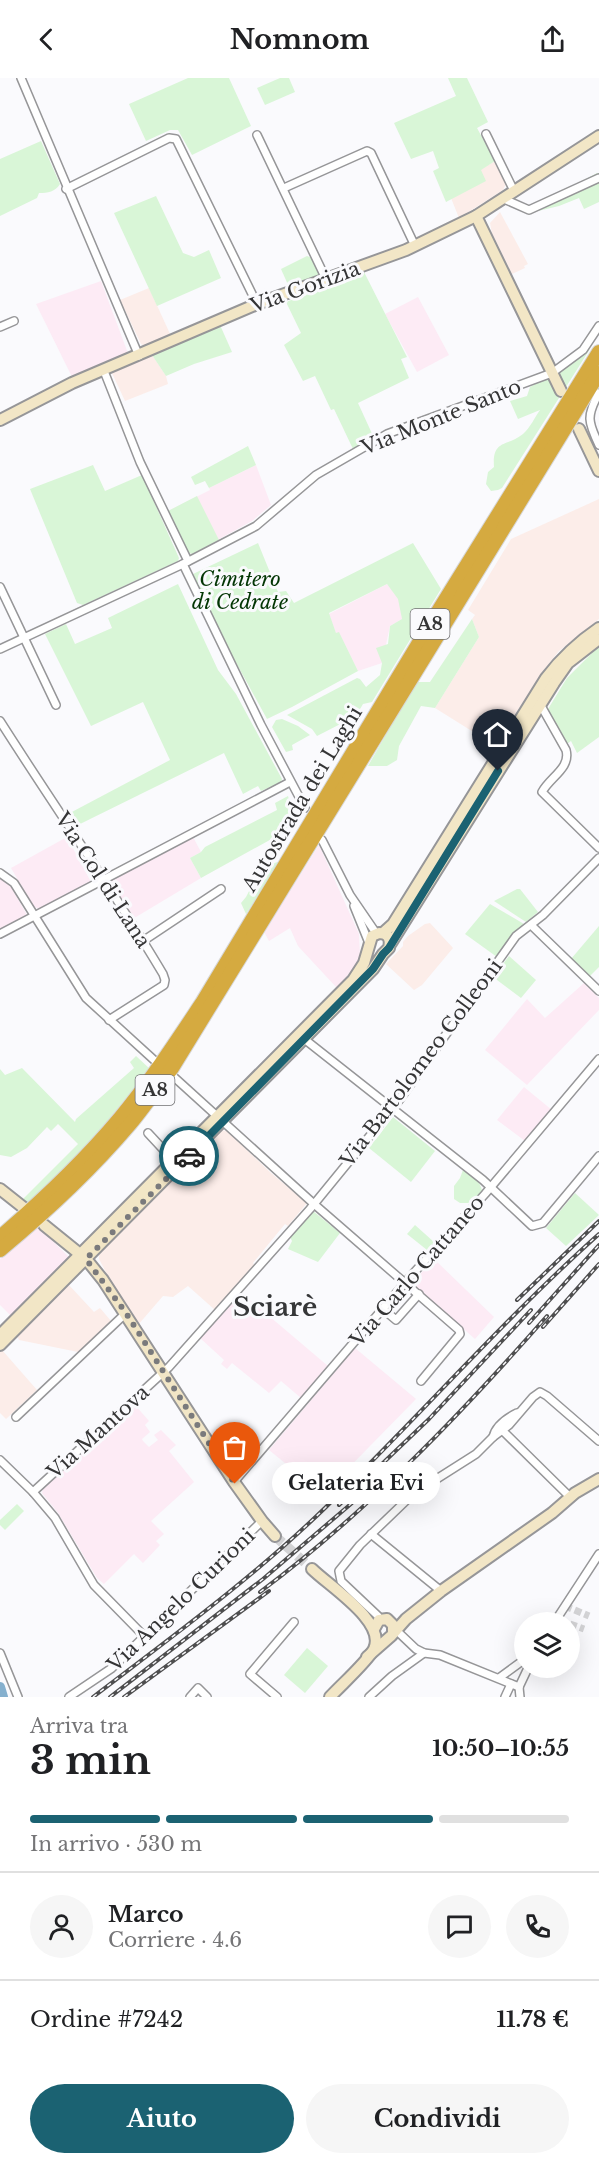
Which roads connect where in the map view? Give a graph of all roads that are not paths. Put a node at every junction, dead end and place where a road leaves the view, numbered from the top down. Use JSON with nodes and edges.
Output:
{"nodes":[{"id":1,"x":21,"y":78,"type":"edge"},
{"id":2,"x":486,"y":134,"type":"dead end"},
{"id":3,"x":257,"y":135,"type":"dead end"},
{"id":4,"x":599,"y":136,"type":"edge"},
{"id":5,"x":599,"y":178,"type":"edge"},
{"id":6,"x":284,"y":188,"type":"junction"},
{"id":7,"x":66,"y":189,"type":"junction"},
{"id":8,"x":514,"y":191,"type":"junction"},
{"id":9,"x":504,"y":199,"type":"junction"},
{"id":10,"x":476,"y":216,"type":"junction"},
{"id":11,"x":415,"y":246,"type":"junction"},
{"id":12,"x":327,"y":279,"type":"junction"},
{"id":13,"x":257,"y":304,"type":"junction"},
{"id":14,"x":14,"y":321,"type":"dead end"},
{"id":15,"x":599,"y":326,"type":"edge"},
{"id":16,"x":0,"y":327,"type":"edge"},
{"id":17,"x":599,"y":352,"type":"edge"},
{"id":18,"x":139,"y":356,"type":"junction"},
{"id":19,"x":104,"y":371,"type":"junction"},
{"id":20,"x":552,"y":373,"type":"junction"},
{"id":21,"x":599,"y":373,"type":"edge"},
{"id":22,"x":561,"y":391,"type":"dead end"},
{"id":23,"x":599,"y":393,"type":"edge"},
{"id":24,"x":0,"y":420,"type":"edge"},
{"id":25,"x":579,"y":429,"type":"dead end"},
{"id":26,"x":599,"y":445,"type":"edge"},
{"id":27,"x":599,"y":471,"type":"edge"},
{"id":28,"x":186,"y":563,"type":"junction"},
{"id":29,"x":0,"y":587,"type":"edge"},
{"id":30,"x":599,"y":628,"type":"edge"},
{"id":31,"x":24,"y":638,"type":"junction"},
{"id":32,"x":599,"y":639,"type":"edge"},
{"id":33,"x":0,"y":649,"type":"edge"},
{"id":34,"x":540,"y":704,"type":"junction"},
{"id":35,"x":56,"y":705,"type":"dead end"},
{"id":36,"x":0,"y":721,"type":"edge"},
{"id":37,"x":291,"y":782,"type":"junction"},
{"id":38,"x":305,"y":808,"type":"dead end"},
{"id":39,"x":322,"y":840,"type":"dead end"},
{"id":40,"x":599,"y":848,"type":"edge"},
{"id":41,"x":599,"y":858,"type":"edge"},
{"id":42,"x":0,"y":873,"type":"edge"},
{"id":43,"x":105,"y":880,"type":"junction"},
{"id":44,"x":221,"y":889,"type":"dead end"},
{"id":45,"x":350,"y":895,"type":"junction"},
{"id":46,"x":35,"y":916,"type":"junction"},
{"id":47,"x":531,"y":925,"type":"junction"},
{"id":48,"x":379,"y":933,"type":"junction"},
{"id":49,"x":0,"y":934,"type":"edge"},
{"id":50,"x":143,"y":941,"type":"junction"},
{"id":51,"x":391,"y":944,"type":"junction"},
{"id":52,"x":370,"y":945,"type":"junction"},
{"id":53,"x":383,"y":954,"type":"junction"},
{"id":54,"x":599,"y":991,"type":"edge"},
{"id":55,"x":109,"y":1020,"type":"junction"},
{"id":56,"x":303,"y":1038,"type":"junction"},
{"id":57,"x":599,"y":1059,"type":"edge"},
{"id":58,"x":154,"y":1060,"type":"dead end"},
{"id":59,"x":175,"y":1078,"type":"dead end"},
{"id":60,"x":393,"y":1108,"type":"junction"},
{"id":61,"x":221,"y":1119,"type":"junction"},
{"id":62,"x":148,"y":1133,"type":"dead end"},
{"id":63,"x":599,"y":1156,"type":"edge"},
{"id":64,"x":174,"y":1161,"type":"junction"},
{"id":65,"x":491,"y":1187,"type":"junction"},
{"id":66,"x":0,"y":1188,"type":"edge"},
{"id":67,"x":314,"y":1204,"type":"junction"},
{"id":68,"x":24,"y":1208,"type":"dead end"},
{"id":69,"x":44,"y":1225,"type":"dead end"},
{"id":70,"x":0,"y":1237,"type":"edge"},
{"id":71,"x":0,"y":1250,"type":"edge"},
{"id":72,"x":83,"y":1256,"type":"junction"},
{"id":73,"x":406,"y":1282,"type":"junction"},
{"id":74,"x":419,"y":1294,"type":"junction"},
{"id":75,"x":383,"y":1309,"type":"junction"},
{"id":76,"x":126,"y":1313,"type":"junction"},
{"id":77,"x":0,"y":1335,"type":"edge"},
{"id":78,"x":0,"y":1345,"type":"edge"},
{"id":79,"x":164,"y":1372,"type":"junction"},
{"id":80,"x":421,"y":1381,"type":"dead end"},
{"id":81,"x":519,"y":1412,"type":"junction"},
{"id":82,"x":16,"y":1417,"type":"dead end"},
{"id":83,"x":503,"y":1431,"type":"junction"},
{"id":84,"x":597,"y":1436,"type":"edge"},
{"id":85,"x":493,"y":1437,"type":"junction"},
{"id":86,"x":1,"y":1461,"type":"edge"},
{"id":87,"x":598,"y":1480,"type":"edge"},
{"id":88,"x":234,"y":1482,"type":"junction"},
{"id":89,"x":33,"y":1492,"type":"junction"},
{"id":90,"x":569,"y":1501,"type":"junction"},
{"id":91,"x":262,"y":1521,"type":"junction"},
{"id":92,"x":371,"y":1534,"type":"junction"},
{"id":93,"x":275,"y":1536,"type":"tunnel mouth"},
{"id":94,"x":598,"y":1559,"type":"edge"},
{"id":95,"x":312,"y":1569,"type":"tunnel mouth"},
{"id":96,"x":441,"y":1591,"type":"junction"},
{"id":97,"x":562,"y":1612,"type":"edge"},
{"id":98,"x":294,"y":1622,"type":"dead end"},
{"id":99,"x":374,"y":1622,"type":"junction"},
{"id":100,"x":394,"y":1629,"type":"junction"},
{"id":101,"x":146,"y":1637,"type":"junction"},
{"id":102,"x":0,"y":1653,"type":"edge"},
{"id":103,"x":424,"y":1653,"type":"junction"},
{"id":104,"x":367,"y":1657,"type":"junction"},
{"id":105,"x":513,"y":1670,"type":"edge"},
{"id":106,"x":499,"y":1678,"type":"junction"},
{"id":107,"x":523,"y":1678,"type":"edge"},
{"id":108,"x":511,"y":1684,"type":"junction"},
{"id":109,"x":519,"y":1687,"type":"junction"},
{"id":110,"x":18,"y":1697,"type":"edge"},
{"id":111,"x":69,"y":1697,"type":"edge"},
{"id":112,"x":190,"y":1697,"type":"edge"},
{"id":113,"x":207,"y":1697,"type":"edge"},
{"id":114,"x":277,"y":1697,"type":"edge"},
{"id":115,"x":330,"y":1697,"type":"edge"},
{"id":116,"x":369,"y":1697,"type":"edge"},
{"id":117,"x":505,"y":1697,"type":"edge"},
{"id":118,"x":520,"y":1697,"type":"edge"}],
"edges":[{"from":1,"to":7,"type":"street"},
{"from":2,"to":8,"type":"street"},
{"from":3,"to":6,"type":"street"},
{"from":4,"to":8,"type":"main road","name":"Via Gorizia"},
{"from":5,"to":9,"type":"street"},
{"from":6,"to":11,"type":"street"},
{"from":6,"to":12,"type":"street"},
{"from":7,"to":13,"type":"street"},
{"from":7,"to":18,"type":"street"},
{"from":8,"to":9,"type":"main road","name":"Via Gorizia"},
{"from":9,"to":10,"type":"main road","name":"Via Gorizia"},
{"from":10,"to":11,"type":"main road","name":"Via Gorizia"},
{"from":10,"to":20,"type":"main road"},
{"from":11,"to":12,"type":"main road","name":"Via Gorizia"},
{"from":12,"to":13,"type":"main road","name":"Via Gorizia"},
{"from":13,"to":18,"type":"main road","name":"Via Gorizia"},
{"from":14,"to":16,"type":"street"},
{"from":15,"to":20,"type":"street","name":"Via Monte Santo"},
{"from":17,"to":70,"type":"highway","name":"Autostrada dei Laghi","number":"A8"},
{"from":18,"to":19,"type":"main road","name":"Via Gorizia"},
{"from":19,"to":24,"type":"main road","name":"Via Gorizia"},
{"from":19,"to":28,"type":"street"},
{"from":20,"to":22,"type":"main road"},
{"from":20,"to":28,"type":"street","name":"Via Monte Santo"},
{"from":21,"to":71,"type":"highway","name":"Autostrada dei Laghi","number":"A8"},
{"from":23,"to":26,"type":"street"},
{"from":25,"to":27,"type":"main road"},
{"from":28,"to":31,"type":"street","name":"Via Monte Santo"},
{"from":28,"to":37,"type":"street"},
{"from":29,"to":31,"type":"street"},
{"from":30,"to":48,"type":"main road"},
{"from":31,"to":33,"type":"street","name":"Via Monte Santo"},
{"from":31,"to":35,"type":"street"},
{"from":32,"to":34,"type":"main road"},
{"from":34,"to":40,"type":"street"},
{"from":34,"to":51,"type":"main road"},
{"from":36,"to":43,"type":"street","name":"Via Col di Lana"},
{"from":37,"to":38,"type":"street"},
{"from":37,"to":43,"type":"street"},
{"from":39,"to":45,"type":"street"},
{"from":41,"to":47,"type":"street","name":"Via Bartolomeo Colleoni"},
{"from":42,"to":46,"type":"street"},
{"from":43,"to":46,"type":"street"},
{"from":43,"to":50,"type":"street","name":"Via Col di Lana"},
{"from":44,"to":50,"type":"street"},
{"from":45,"to":48,"type":"street"},
{"from":45,"to":52,"type":"street"},
{"from":46,"to":49,"type":"street"},
{"from":46,"to":55,"type":"street"},
{"from":47,"to":54,"type":"street"},
{"from":47,"to":60,"type":"street","name":"Via Bartolomeo Colleoni"},
{"from":48,"to":51,"type":"main road"},
{"from":48,"to":52,"type":"main road"},
{"from":50,"to":55,"type":"street","name":"Via Col di Lana"},
{"from":51,"to":53,"type":"main road"},
{"from":52,"to":53,"type":"main road"},
{"from":52,"to":61,"type":"main road"},
{"from":53,"to":56,"type":"main road"},
{"from":55,"to":58,"type":"street"},
{"from":56,"to":60,"type":"street"},
{"from":56,"to":61,"type":"main road"},
{"from":57,"to":65,"type":"street","name":"Via Carlo Cattaneo"},
{"from":59,"to":61,"type":"street"},
{"from":60,"to":65,"type":"street"},
{"from":60,"to":67,"type":"street","name":"Via Bartolomeo Colleoni"},
{"from":61,"to":64,"type":"main road"},
{"from":61,"to":67,"type":"street"},
{"from":61,"to":72,"type":"main road"},
{"from":62,"to":64,"type":"street"},
{"from":63,"to":65,"type":"street"},
{"from":64,"to":72,"type":"main road"},
{"from":65,"to":73,"type":"street","name":"Via Carlo Cattaneo"},
{"from":66,"to":68,"type":"main road"},
{"from":67,"to":73,"type":"street"},
{"from":67,"to":79,"type":"street","name":"Via Bartolomeo Colleoni"},
{"from":69,"to":72,"type":"main road"},
{"from":72,"to":76,"type":"main road"},
{"from":72,"to":77,"type":"main road"},
{"from":72,"to":78,"type":"main road"},
{"from":73,"to":74,"type":"street"},
{"from":73,"to":75,"type":"street","name":"Via Carlo Cattaneo"},
{"from":74,"to":75,"type":"street"},
{"from":74,"to":80,"type":"street"},
{"from":75,"to":88,"type":"street","name":"Via Carlo Cattaneo"},
{"from":76,"to":79,"type":"main road"},
{"from":76,"to":82,"type":"street"},
{"from":79,"to":88,"type":"main road"},
{"from":79,"to":89,"type":"street","name":"Via Mantova"},
{"from":81,"to":83,"type":"street"},
{"from":81,"to":84,"type":"street"},
{"from":81,"to":85,"type":"street"},
{"from":83,"to":85,"type":"street"},
{"from":83,"to":90,"type":"street"},
{"from":85,"to":92,"type":"street"},
{"from":86,"to":89,"type":"street"},
{"from":87,"to":90,"type":"main road"},
{"from":88,"to":91,"type":"main road"},
{"from":89,"to":101,"type":"street"},
{"from":90,"to":96,"type":"main road"},
{"from":91,"to":93,"type":"main road"},
{"from":91,"to":101,"type":"street","name":"Via Angelo Curioni"},
{"from":92,"to":96,"type":"street"},
{"from":92,"to":99,"type":"street"},
{"from":94,"to":97,"type":"street"},
{"from":95,"to":99,"type":"main road"},
{"from":96,"to":100,"type":"main road"},
{"from":98,"to":114,"type":"street"},
{"from":99,"to":100,"type":"main road"},
{"from":99,"to":100,"type":"main road"},
{"from":99,"to":104,"type":"main road"},
{"from":100,"to":103,"type":"street"},
{"from":100,"to":104,"type":"main road"},
{"from":101,"to":111,"type":"street","name":"Via Angelo Curioni"},
{"from":102,"to":110,"type":"street"},
{"from":103,"to":106,"type":"street"},
{"from":103,"to":116,"type":"street"},
{"from":104,"to":115,"type":"main road"},
{"from":105,"to":106,"type":"street"},
{"from":106,"to":108,"type":"street"},
{"from":107,"to":109,"type":"street"},
{"from":108,"to":109,"type":"street"},
{"from":108,"to":117,"type":"street"},
{"from":109,"to":118,"type":"street"},
{"from":112,"to":113,"type":"street"}]}
